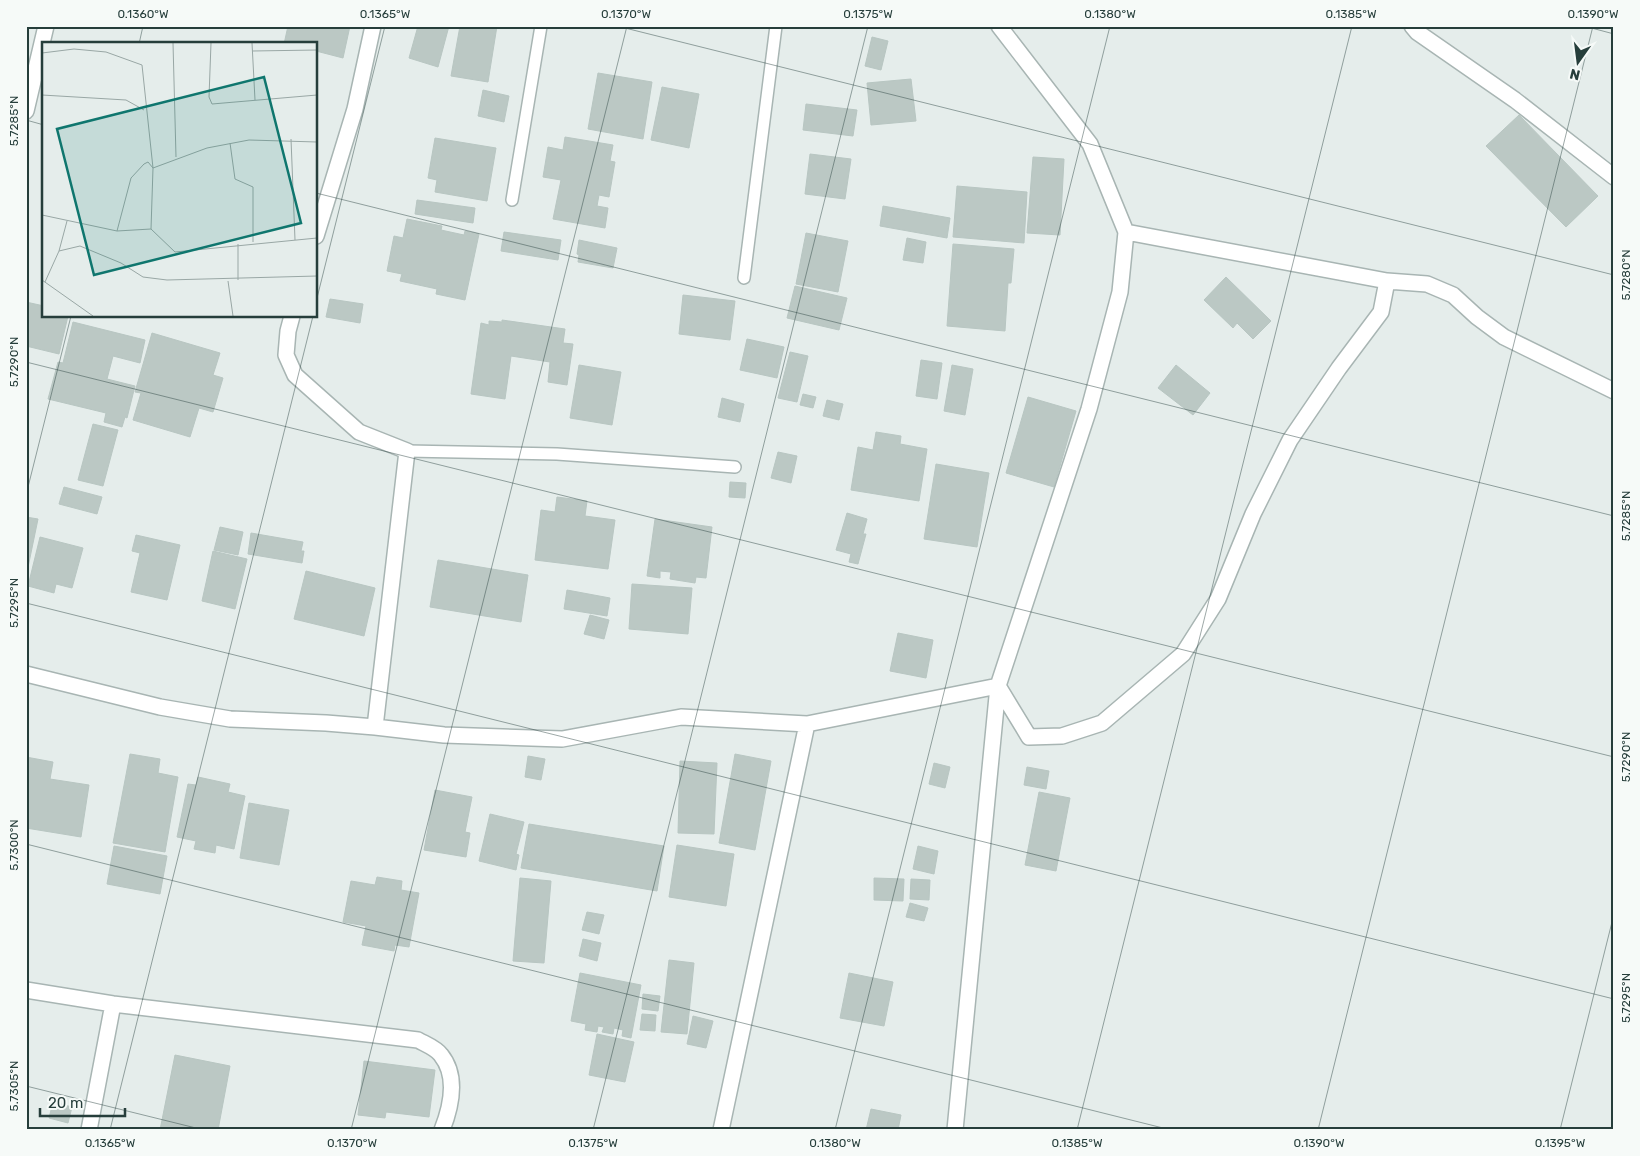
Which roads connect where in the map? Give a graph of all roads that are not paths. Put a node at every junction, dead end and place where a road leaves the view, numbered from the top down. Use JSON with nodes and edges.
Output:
{"nodes":[{"id":1,"x":46,"y":26,"type":"edge"},
{"id":2,"x":373,"y":26,"type":"edge"},
{"id":3,"x":541,"y":26,"type":"edge"},
{"id":4,"x":776,"y":26,"type":"edge"},
{"id":5,"x":999,"y":26,"type":"edge"},
{"id":6,"x":1412,"y":26,"type":"edge"},
{"id":7,"x":42,"y":42,"type":"edge"},
{"id":8,"x":42,"y":43,"type":"edge"},
{"id":9,"x":26,"y":111,"type":"edge"},
{"id":10,"x":1614,"y":177,"type":"edge"},
{"id":11,"x":512,"y":200,"type":"dead end"},
{"id":12,"x":318,"y":229,"type":"edge"},
{"id":13,"x":1126,"y":232,"type":"junction"},
{"id":14,"x":744,"y":278,"type":"dead end"},
{"id":15,"x":1387,"y":281,"type":"junction"},
{"id":16,"x":291,"y":318,"type":"edge"},
{"id":17,"x":1614,"y":391,"type":"edge"},
{"id":18,"x":408,"y":451,"type":"junction"},
{"id":19,"x":735,"y":467,"type":"dead end"},
{"id":20,"x":26,"y":674,"type":"edge"},
{"id":21,"x":998,"y":686,"type":"junction"},
{"id":22,"x":807,"y":724,"type":"junction"},
{"id":23,"x":375,"y":727,"type":"junction"},
{"id":24,"x":26,"y":990,"type":"edge"},
{"id":25,"x":113,"y":1004,"type":"junction"},
{"id":26,"x":89,"y":1130,"type":"edge"},
{"id":27,"x":442,"y":1130,"type":"edge"},
{"id":28,"x":721,"y":1130,"type":"edge"},
{"id":29,"x":955,"y":1130,"type":"edge"}],
"edges":[{"from":1,"to":7,"type":"street"},
{"from":2,"to":12,"type":"street"},
{"from":3,"to":11,"type":"lane"},
{"from":4,"to":14,"type":"lane"},
{"from":5,"to":13,"type":"street"},
{"from":6,"to":10,"type":"street"},
{"from":8,"to":9,"type":"street"},
{"from":13,"to":15,"type":"street"},
{"from":13,"to":21,"type":"street"},
{"from":15,"to":17,"type":"street"},
{"from":15,"to":21,"type":"street"},
{"from":16,"to":18,"type":"street"},
{"from":18,"to":19,"type":"lane"},
{"from":18,"to":23,"type":"street"},
{"from":20,"to":23,"type":"street"},
{"from":21,"to":22,"type":"street"},
{"from":21,"to":29,"type":"street"},
{"from":22,"to":23,"type":"street"},
{"from":22,"to":28,"type":"street"},
{"from":24,"to":25,"type":"street"},
{"from":25,"to":26,"type":"street"},
{"from":25,"to":27,"type":"street"}]}
